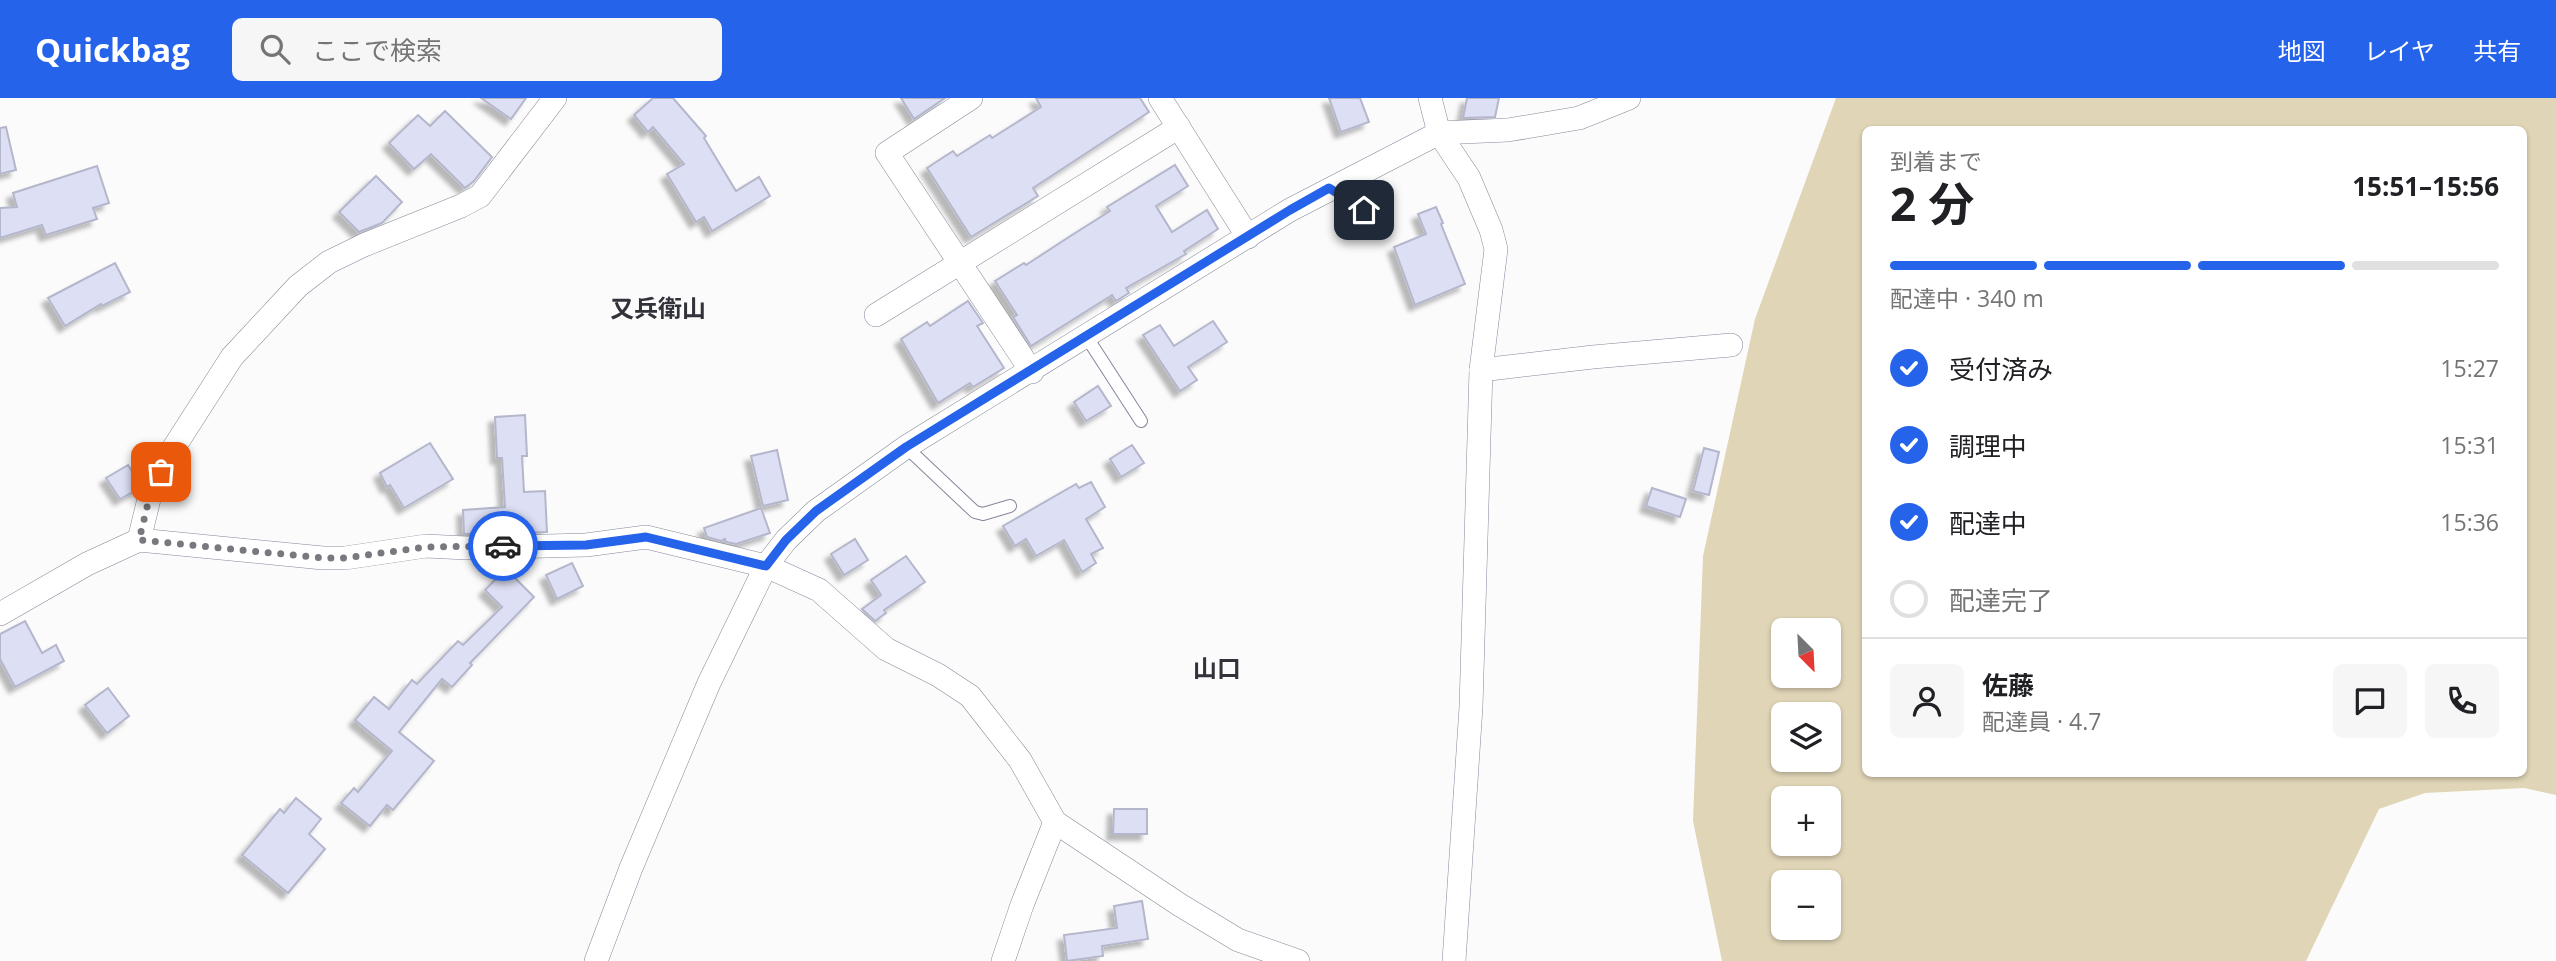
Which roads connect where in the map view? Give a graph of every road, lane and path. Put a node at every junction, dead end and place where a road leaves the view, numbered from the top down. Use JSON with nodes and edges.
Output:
{"nodes":[{"id":1,"x":555,"y":98,"type":"edge"},
{"id":2,"x":971,"y":98,"type":"edge"},
{"id":3,"x":1160,"y":98,"type":"edge"},
{"id":4,"x":1430,"y":98,"type":"edge"},
{"id":5,"x":1629,"y":98,"type":"edge"},
{"id":6,"x":1179,"y":127,"type":"junction"},
{"id":7,"x":1439,"y":133,"type":"junction"},
{"id":8,"x":1329,"y":188,"type":"junction"},
{"id":9,"x":1381,"y":220,"type":"dead end"},
{"id":10,"x":1248,"y":237,"type":"junction"},
{"id":11,"x":960,"y":262,"type":"junction"},
{"id":12,"x":876,"y":315,"type":"dead end"},
{"id":13,"x":1086,"y":336,"type":"junction"},
{"id":14,"x":1731,"y":345,"type":"dead end"},
{"id":15,"x":1481,"y":370,"type":"junction"},
{"id":16,"x":1031,"y":372,"type":"junction"},
{"id":17,"x":1141,"y":421,"type":"dead end"},
{"id":18,"x":906,"y":447,"type":"junction"},
{"id":19,"x":1010,"y":506,"type":"dead end"},
{"id":20,"x":139,"y":540,"type":"junction"},
{"id":21,"x":766,"y":566,"type":"junction"},
{"id":22,"x":0,"y":614,"type":"edge"},
{"id":23,"x":1055,"y":822,"type":"junction"},
{"id":24,"x":596,"y":961,"type":"edge"},
{"id":25,"x":1003,"y":961,"type":"edge"},
{"id":26,"x":1298,"y":961,"type":"edge"},
{"id":27,"x":1454,"y":961,"type":"edge"}],
"edges":[{"from":1,"to":20,"type":"street"},
{"from":2,"to":11,"type":"street"},
{"from":3,"to":6,"type":"street"},
{"from":4,"to":7,"type":"street"},
{"from":5,"to":7,"type":"street"},
{"from":6,"to":10,"type":"street"},
{"from":6,"to":11,"type":"street"},
{"from":7,"to":8,"type":"street"},
{"from":7,"to":15,"type":"street"},
{"from":8,"to":9,"type":"lane"},
{"from":8,"to":10,"type":"street"},
{"from":10,"to":13,"type":"street"},
{"from":11,"to":12,"type":"street"},
{"from":11,"to":16,"type":"street"},
{"from":13,"to":16,"type":"street"},
{"from":13,"to":17,"type":"lane"},
{"from":14,"to":15,"type":"street"},
{"from":15,"to":27,"type":"street"},
{"from":16,"to":18,"type":"street"},
{"from":18,"to":19,"type":"lane"},
{"from":18,"to":21,"type":"street"},
{"from":20,"to":21,"type":"street"},
{"from":20,"to":22,"type":"street"},
{"from":21,"to":23,"type":"street"},
{"from":21,"to":24,"type":"street"},
{"from":23,"to":25,"type":"street"},
{"from":23,"to":26,"type":"street"}]}
